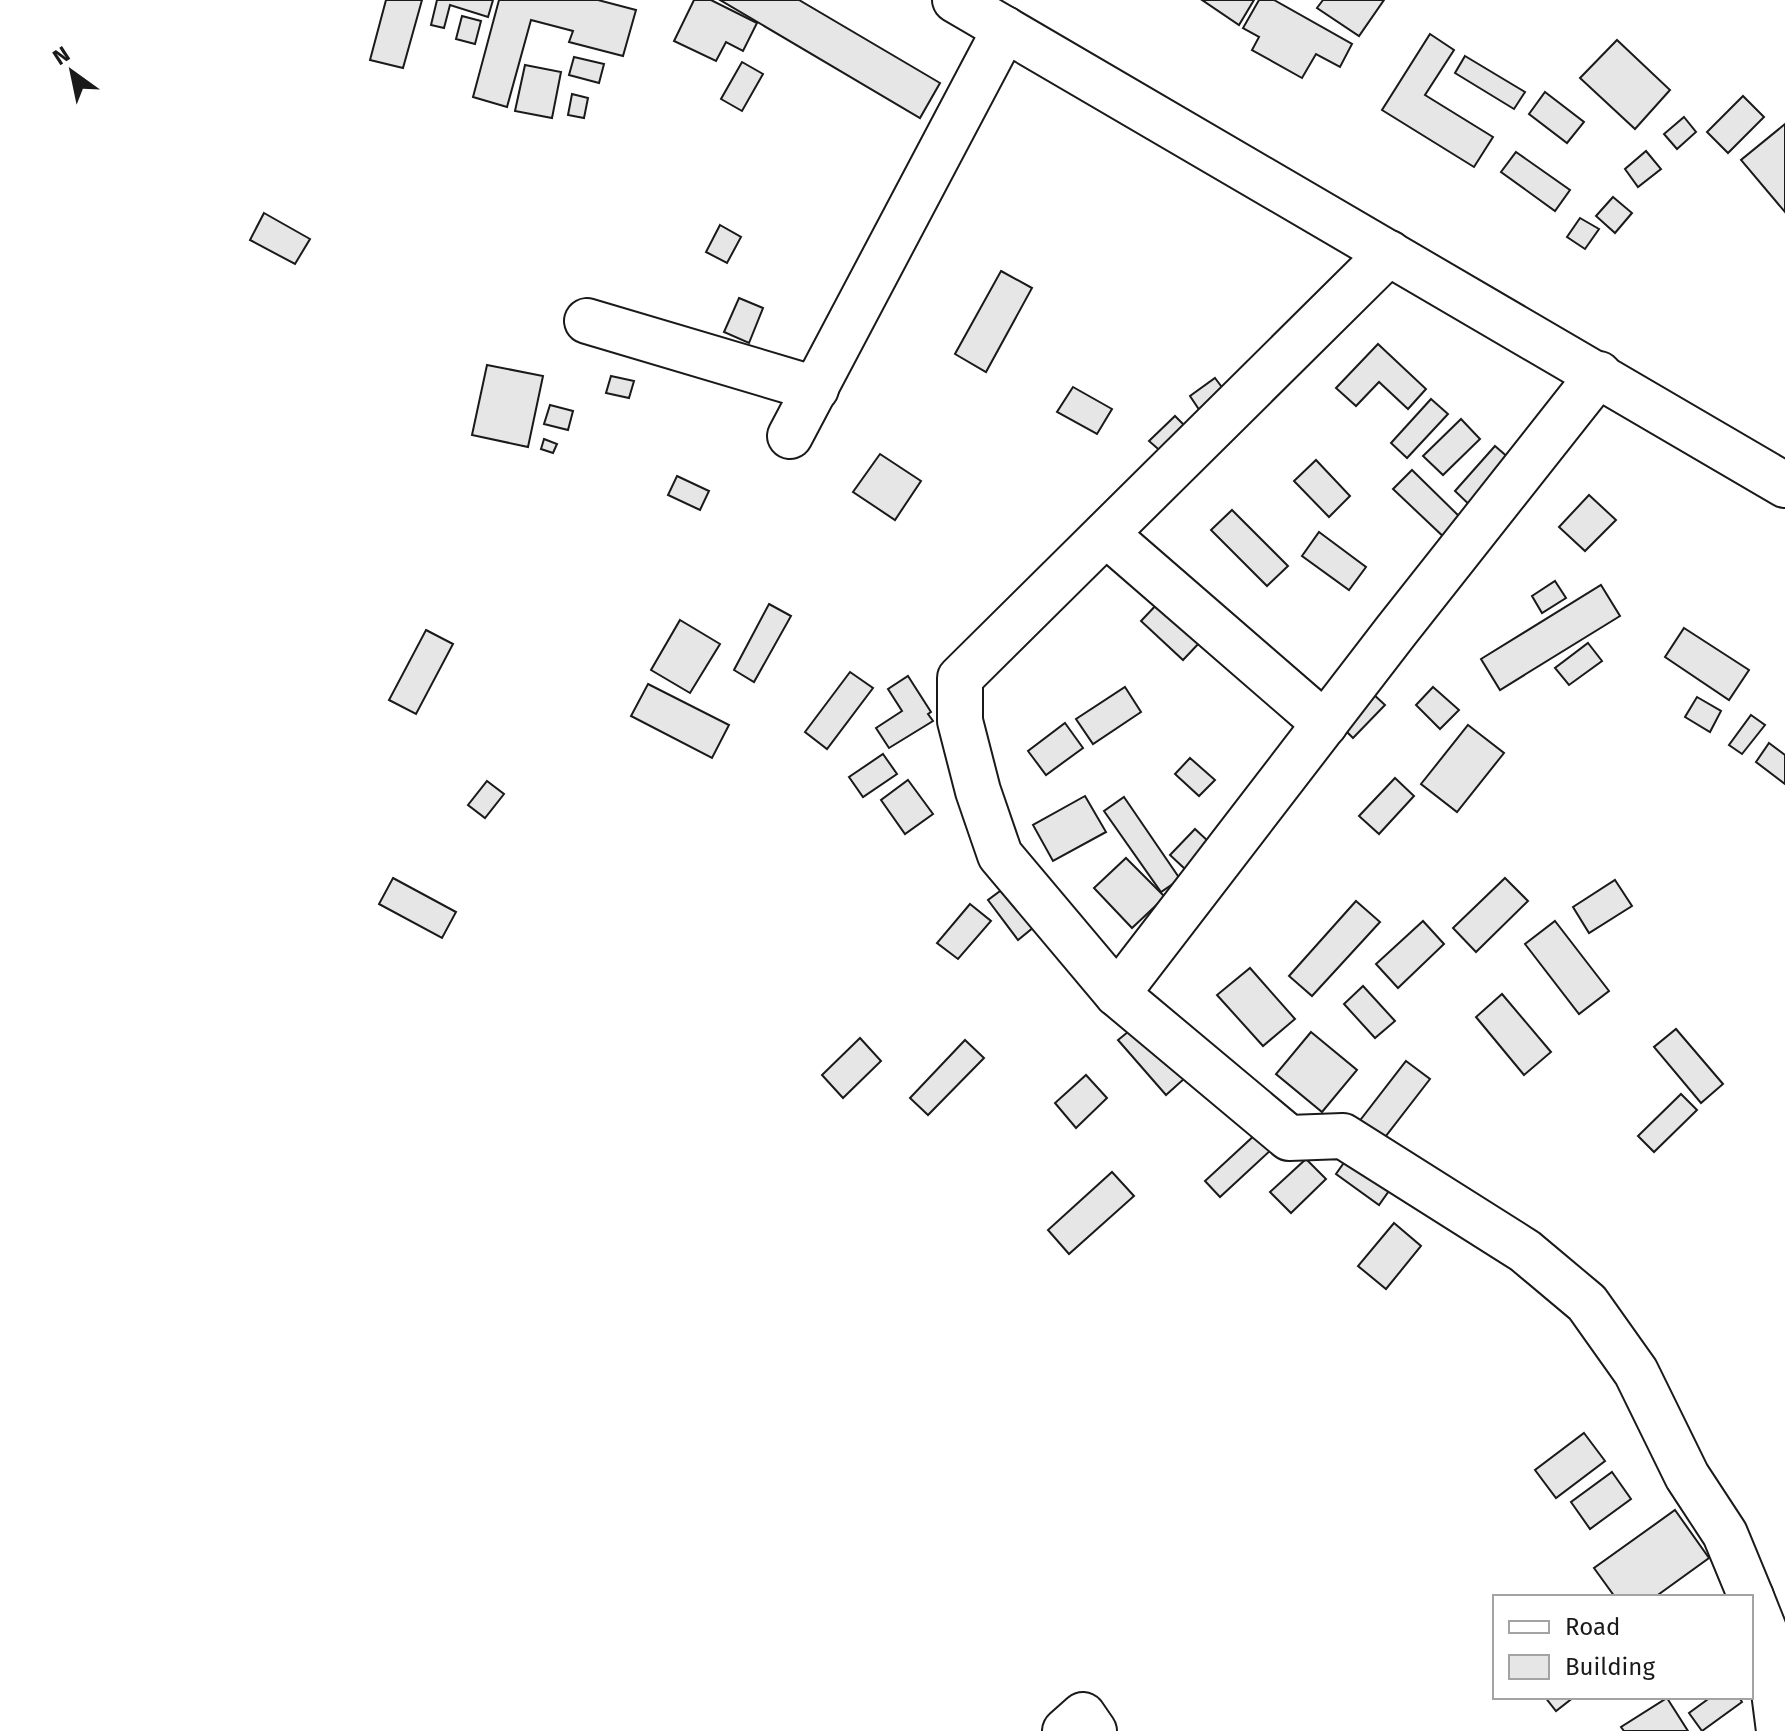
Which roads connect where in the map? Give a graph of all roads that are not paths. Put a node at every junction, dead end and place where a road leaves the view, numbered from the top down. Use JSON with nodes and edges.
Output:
{"nodes":[{"id":1,"x":955,"y":0,"type":"edge"},
{"id":2,"x":1005,"y":29,"type":"junction"},
{"id":3,"x":1389,"y":253,"type":"junction"},
{"id":4,"x":587,"y":321,"type":"dead end"},
{"id":5,"x":1599,"y":374,"type":"junction"},
{"id":6,"x":816,"y":389,"type":"junction"},
{"id":7,"x":790,"y":436,"type":"dead end"},
{"id":8,"x":1785,"y":485,"type":"edge"},
{"id":9,"x":1106,"y":534,"type":"junction"},
{"id":10,"x":1325,"y":724,"type":"junction"},
{"id":11,"x":1117,"y":994,"type":"junction"},
{"id":12,"x":1750,"y":1595,"type":"edge"},
{"id":13,"x":1753,"y":1602,"type":"edge"},
{"id":14,"x":1065,"y":1731,"type":"edge"},
{"id":15,"x":1094,"y":1731,"type":"edge"},
{"id":16,"x":1779,"y":1731,"type":"edge"}],
"edges":[{"from":1,"to":2,"type":"street"},
{"from":2,"to":3,"type":"street"},
{"from":2,"to":6,"type":"street"},
{"from":3,"to":5,"type":"street"},
{"from":3,"to":9,"type":"street"},
{"from":4,"to":6,"type":"street"},
{"from":5,"to":8,"type":"street"},
{"from":5,"to":10,"type":"street"},
{"from":6,"to":7,"type":"street"},
{"from":9,"to":10,"type":"street"},
{"from":9,"to":11,"type":"street"},
{"from":10,"to":11,"type":"street"},
{"from":11,"to":12,"type":"street"},
{"from":13,"to":16,"type":"street"},
{"from":14,"to":15,"type":"street"}]}
